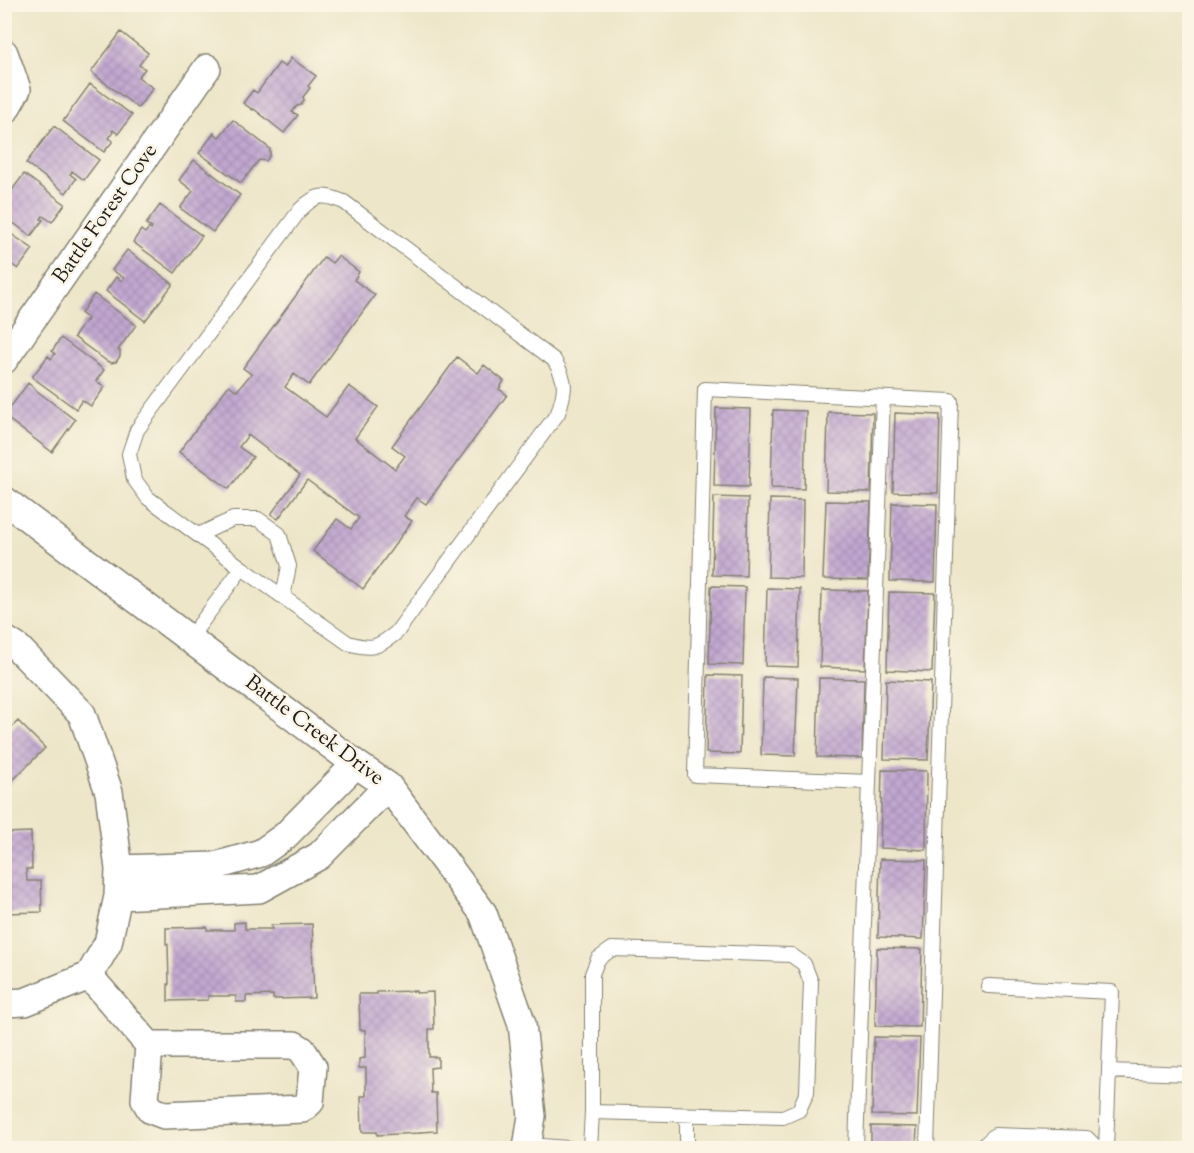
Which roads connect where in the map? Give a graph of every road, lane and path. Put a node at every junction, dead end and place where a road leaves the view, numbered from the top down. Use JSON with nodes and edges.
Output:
{"nodes":[{"id":1,"x":4,"y":53,"type":"edge"},
{"id":2,"x":207,"y":69,"type":"dead end"},
{"id":3,"x":4,"y":112,"type":"edge"},
{"id":4,"x":4,"y":360,"type":"edge"},
{"id":5,"x":883,"y":398,"type":"junction"},
{"id":6,"x":4,"y":500,"type":"edge"},
{"id":7,"x":198,"y":536,"type":"junction"},
{"id":8,"x":242,"y":568,"type":"junction"},
{"id":9,"x":283,"y":597,"type":"junction"},
{"id":10,"x":4,"y":639,"type":"edge"},
{"id":11,"x":189,"y":639,"type":"junction"},
{"id":12,"x":356,"y":764,"type":"junction"},
{"id":13,"x":869,"y":782,"type":"junction"},
{"id":14,"x":388,"y":786,"type":"junction"},
{"id":15,"x":118,"y":869,"type":"junction"},
{"id":16,"x":118,"y":896,"type":"junction"},
{"id":17,"x":89,"y":976,"type":"junction"},
{"id":18,"x":988,"y":986,"type":"dead end"},
{"id":19,"x":4,"y":1003,"type":"edge"},
{"id":20,"x":149,"y":1045,"type":"junction"},
{"id":21,"x":1109,"y":1071,"type":"junction"},
{"id":22,"x":1190,"y":1074,"type":"edge"},
{"id":23,"x":592,"y":1112,"type":"junction"},
{"id":24,"x":687,"y":1115,"type":"junction"},
{"id":25,"x":528,"y":1147,"type":"edge"},
{"id":26,"x":568,"y":1149,"type":"edge"},
{"id":27,"x":590,"y":1149,"type":"edge"},
{"id":28,"x":687,"y":1149,"type":"edge"},
{"id":29,"x":856,"y":1149,"type":"edge"},
{"id":30,"x":927,"y":1149,"type":"edge"},
{"id":31,"x":981,"y":1149,"type":"edge"},
{"id":32,"x":1097,"y":1149,"type":"edge"},
{"id":33,"x":1106,"y":1149,"type":"edge"}],
"edges":[{"from":1,"to":3,"type":"street"},
{"from":2,"to":4,"type":"street","name":"Battle Forest Cove"},
{"from":5,"to":13,"type":"lane"},
{"from":5,"to":13,"type":"lane"},
{"from":5,"to":30,"type":"lane"},
{"from":6,"to":11,"type":"street","name":"Battle Creek Drive"},
{"from":7,"to":8,"type":"lane"},
{"from":7,"to":9,"type":"lane"},
{"from":7,"to":9,"type":"lane"},
{"from":8,"to":9,"type":"lane"},
{"from":8,"to":11,"type":"lane"},
{"from":10,"to":15,"type":"street"},
{"from":11,"to":12,"type":"street","name":"Battle Creek Drive"},
{"from":12,"to":14,"type":"street","name":"Battle Creek Drive"},
{"from":12,"to":15,"type":"street"},
{"from":13,"to":29,"type":"lane"},
{"from":14,"to":16,"type":"street"},
{"from":14,"to":25,"type":"street","name":"Battle Creek Drive"},
{"from":15,"to":16,"type":"street"},
{"from":16,"to":17,"type":"street"},
{"from":17,"to":19,"type":"street"},
{"from":17,"to":20,"type":"street"},
{"from":18,"to":21,"type":"lane"},
{"from":20,"to":20,"type":"street"},
{"from":21,"to":22,"type":"lane"},
{"from":21,"to":33,"type":"lane"},
{"from":23,"to":24,"type":"lane"},
{"from":23,"to":24,"type":"lane"},
{"from":23,"to":27,"type":"lane"},
{"from":24,"to":28,"type":"lane"},
{"from":25,"to":26,"type":"lane"},
{"from":31,"to":32,"type":"lane"}]}
